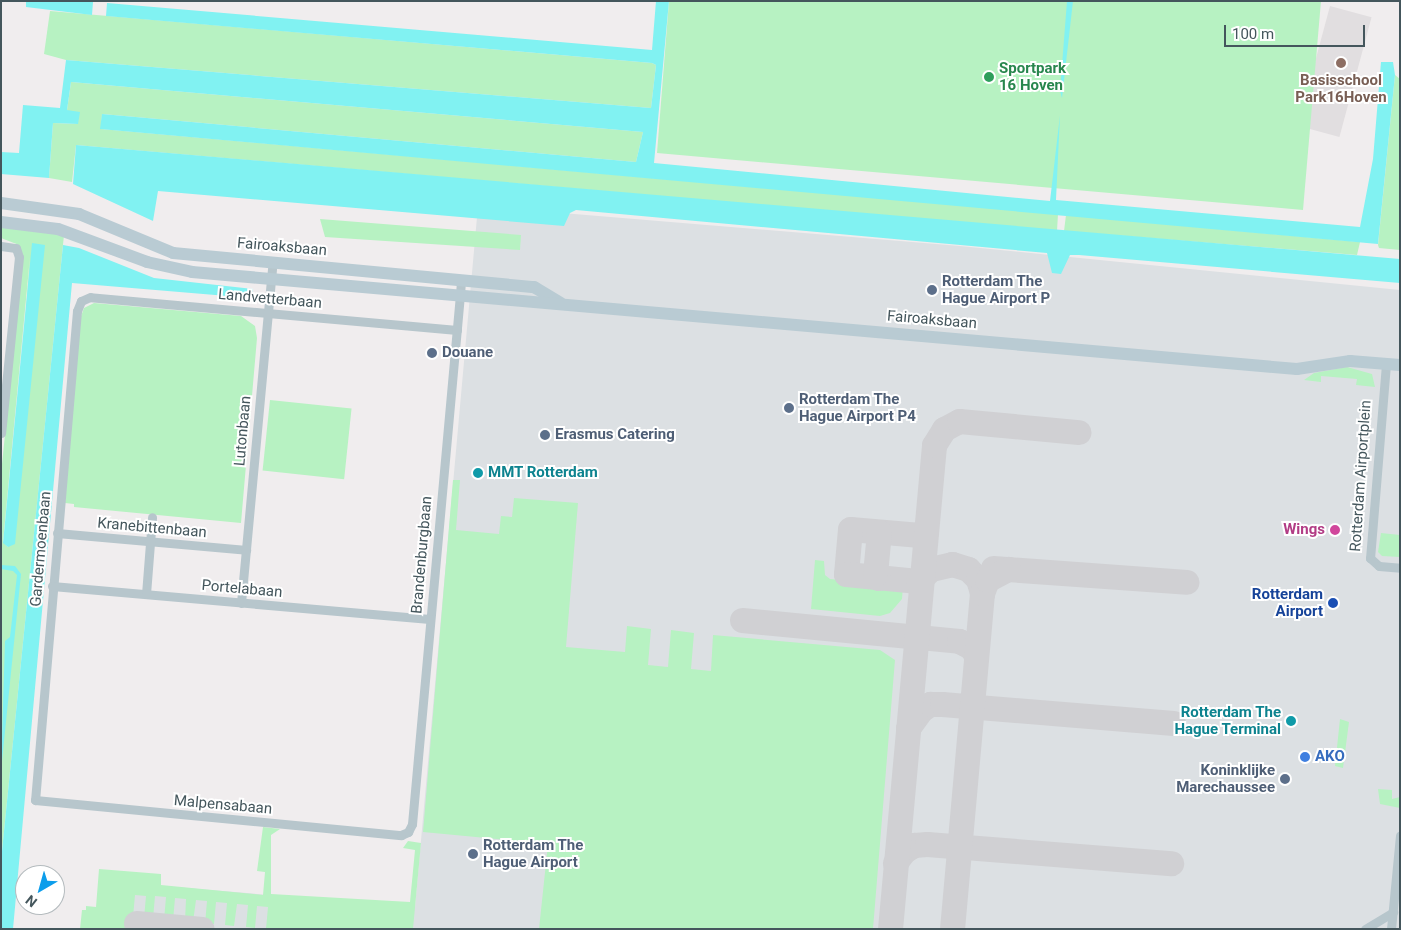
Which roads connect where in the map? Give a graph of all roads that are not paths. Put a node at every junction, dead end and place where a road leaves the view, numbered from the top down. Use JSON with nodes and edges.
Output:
{"nodes":[{"id":1,"x":1,"y":203,"type":"edge"},
{"id":2,"x":1,"y":222,"type":"edge"},
{"id":3,"x":1,"y":246,"type":"edge"},
{"id":4,"x":273,"y":261,"type":"junction"},
{"id":5,"x":271,"y":278,"type":"junction"},
{"id":6,"x":461,"y":279,"type":"junction"},
{"id":7,"x":460,"y":295,"type":"junction"},
{"id":8,"x":82,"y":301,"type":"joint"},
{"id":9,"x":563,"y":304,"type":"junction"},
{"id":10,"x":268,"y":313,"type":"junction"},
{"id":11,"x":457,"y":330,"type":"junction"},
{"id":12,"x":1386,"y":364,"type":"junction"},
{"id":13,"x":1400,"y":365,"type":"edge"},
{"id":14,"x":1,"y":433,"type":"edge"},
{"id":15,"x":152,"y":517,"type":"dead end"},
{"id":16,"x":57,"y":533,"type":"junction"},
{"id":17,"x":150,"y":542,"type":"junction"},
{"id":18,"x":246,"y":550,"type":"junction"},
{"id":19,"x":1397,"y":568,"type":"edge"},
{"id":20,"x":52,"y":586,"type":"junction"},
{"id":21,"x":146,"y":594,"type":"junction"},
{"id":22,"x":240,"y":603,"type":"junction"},
{"id":23,"x":430,"y":620,"type":"junction"},
{"id":24,"x":35,"y":800,"type":"joint"},
{"id":25,"x":408,"y":832,"type":"joint"},
{"id":26,"x":1400,"y":835,"type":"edge"},
{"id":27,"x":1393,"y":912,"type":"junction"},
{"id":28,"x":1365,"y":929,"type":"edge"},
{"id":29,"x":1392,"y":929,"type":"edge"}],
"edges":[{"from":1,"to":4,"type":"main road","name":"Fairoaksbaan"},
{"from":2,"to":5,"type":"main road","name":"Fairoaksbaan"},
{"from":3,"to":14,"type":"street"},
{"from":4,"to":5,"type":"street","name":"Lutonbaan"},
{"from":4,"to":6,"type":"main road","name":"Fairoaksbaan"},
{"from":5,"to":7,"type":"main road","name":"Fairoaksbaan"},
{"from":5,"to":10,"type":"street","name":"Lutonbaan"},
{"from":6,"to":7,"type":"street","name":"Brandenburgbaan"},
{"from":6,"to":9,"type":"main road","name":"Fairoaksbaan"},
{"from":7,"to":9,"type":"main road","name":"Fairoaksbaan"},
{"from":7,"to":11,"type":"street","name":"Brandenburgbaan"},
{"from":8,"to":10,"type":"street","name":"Landvetterbaan"},
{"from":8,"to":16,"type":"street","name":"Gardermoenbaan"},
{"from":9,"to":12,"type":"main road","name":"Fairoaksbaan"},
{"from":10,"to":11,"type":"street","name":"Landvetterbaan"},
{"from":10,"to":18,"type":"street","name":"Lutonbaan"},
{"from":11,"to":23,"type":"street","name":"Brandenburgbaan"},
{"from":12,"to":13,"type":"main road"},
{"from":12,"to":19,"type":"street","name":"Rotterdam Airportplein"},
{"from":15,"to":17,"type":"street"},
{"from":16,"to":17,"type":"street","name":"Kranebittenbaan"},
{"from":16,"to":20,"type":"street","name":"Gardermoenbaan"},
{"from":17,"to":18,"type":"street","name":"Kranebittenbaan"},
{"from":17,"to":21,"type":"street"},
{"from":18,"to":22,"type":"street","name":"Lutonbaan"},
{"from":20,"to":21,"type":"street","name":"Portelabaan"},
{"from":20,"to":24,"type":"street","name":"Gardermoenbaan"},
{"from":21,"to":22,"type":"street","name":"Portelabaan"},
{"from":22,"to":23,"type":"street","name":"Portelabaan"},
{"from":23,"to":25,"type":"street","name":"Brandenburgbaan"},
{"from":24,"to":25,"type":"street","name":"Malpensabaan"},
{"from":26,"to":27,"type":"street"},
{"from":27,"to":28,"type":"street"},
{"from":27,"to":29,"type":"street"}]}
